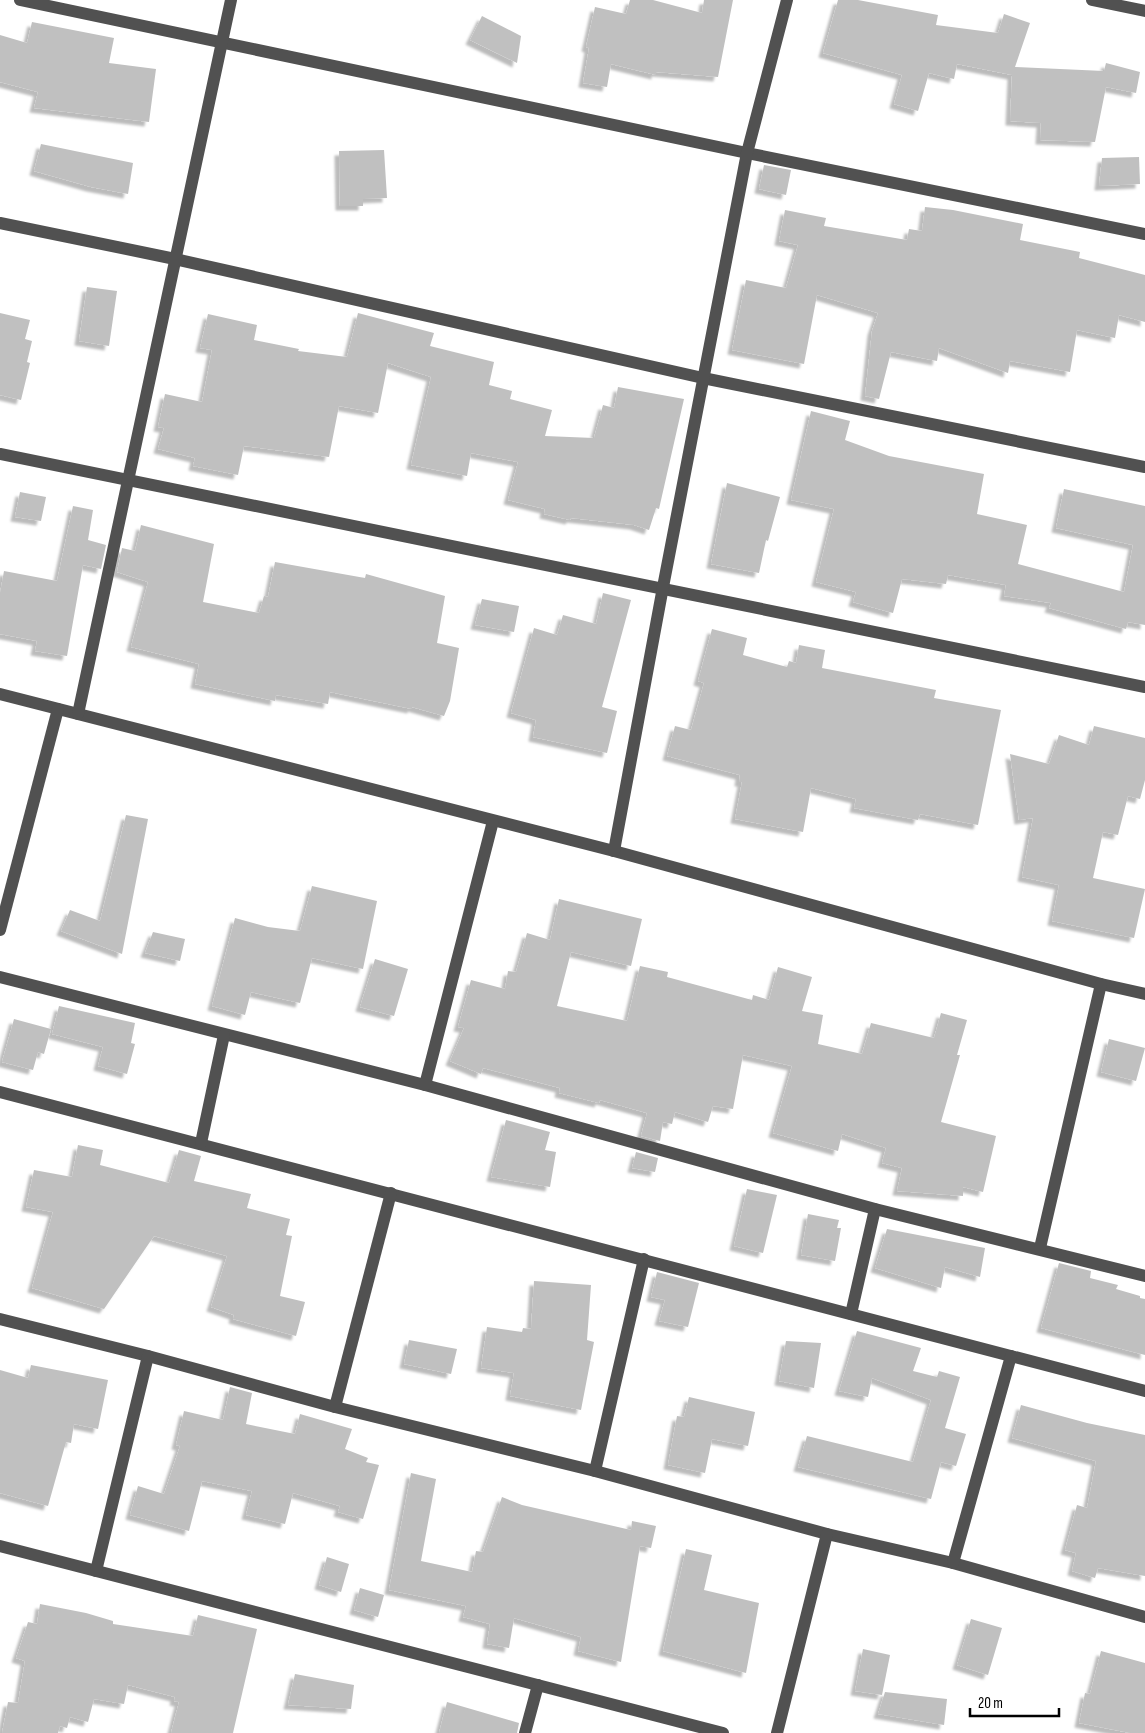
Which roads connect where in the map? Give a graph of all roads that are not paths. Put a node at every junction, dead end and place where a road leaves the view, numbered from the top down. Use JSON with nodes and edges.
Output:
{"nodes":[{"id":1,"x":20,"y":0,"type":"edge"},
{"id":2,"x":231,"y":0,"type":"edge"},
{"id":3,"x":787,"y":0,"type":"edge"},
{"id":4,"x":1092,"y":0,"type":"edge"},
{"id":5,"x":1145,"y":11,"type":"edge"},
{"id":6,"x":224,"y":41,"type":"junction"},
{"id":7,"x":747,"y":153,"type":"junction"},
{"id":8,"x":0,"y":223,"type":"edge"},
{"id":9,"x":1145,"y":234,"type":"edge"},
{"id":10,"x":175,"y":259,"type":"junction"},
{"id":11,"x":703,"y":378,"type":"junction"},
{"id":12,"x":0,"y":454,"type":"edge"},
{"id":13,"x":1145,"y":467,"type":"edge"},
{"id":14,"x":128,"y":481,"type":"junction"},
{"id":15,"x":662,"y":588,"type":"junction"},
{"id":16,"x":1145,"y":687,"type":"edge"},
{"id":17,"x":0,"y":694,"type":"edge"},
{"id":18,"x":58,"y":708,"type":"junction"},
{"id":19,"x":78,"y":714,"type":"junction"},
{"id":20,"x":493,"y":821,"type":"junction"},
{"id":21,"x":614,"y":851,"type":"junction"},
{"id":22,"x":0,"y":930,"type":"edge"},
{"id":23,"x":0,"y":976,"type":"edge"},
{"id":24,"x":1101,"y":984,"type":"junction"},
{"id":25,"x":1145,"y":994,"type":"edge"},
{"id":26,"x":224,"y":1036,"type":"junction"},
{"id":27,"x":425,"y":1085,"type":"junction"},
{"id":28,"x":0,"y":1092,"type":"edge"},
{"id":29,"x":201,"y":1143,"type":"junction"},
{"id":30,"x":391,"y":1193,"type":"junction"},
{"id":31,"x":875,"y":1209,"type":"junction"},
{"id":32,"x":1040,"y":1248,"type":"junction"},
{"id":33,"x":644,"y":1259,"type":"junction"},
{"id":34,"x":1145,"y":1276,"type":"edge"},
{"id":35,"x":851,"y":1314,"type":"junction"},
{"id":36,"x":0,"y":1319,"type":"edge"},
{"id":37,"x":148,"y":1356,"type":"junction"},
{"id":38,"x":1011,"y":1356,"type":"junction"},
{"id":39,"x":1145,"y":1391,"type":"edge"},
{"id":40,"x":335,"y":1407,"type":"junction"},
{"id":41,"x":595,"y":1471,"type":"junction"},
{"id":42,"x":828,"y":1534,"type":"junction"},
{"id":43,"x":0,"y":1546,"type":"edge"},
{"id":44,"x":953,"y":1563,"type":"junction"},
{"id":45,"x":96,"y":1570,"type":"junction"},
{"id":46,"x":1145,"y":1617,"type":"edge"},
{"id":47,"x":538,"y":1685,"type":"junction"},
{"id":48,"x":526,"y":1733,"type":"edge"},
{"id":49,"x":723,"y":1733,"type":"edge"},
{"id":50,"x":778,"y":1733,"type":"edge"}],
"edges":[{"from":1,"to":6,"type":"street"},
{"from":2,"to":6,"type":"street"},
{"from":3,"to":7,"type":"street"},
{"from":4,"to":5,"type":"street"},
{"from":6,"to":7,"type":"street"},
{"from":6,"to":10,"type":"street"},
{"from":7,"to":9,"type":"street"},
{"from":7,"to":11,"type":"street"},
{"from":8,"to":10,"type":"street"},
{"from":10,"to":11,"type":"street"},
{"from":10,"to":14,"type":"street"},
{"from":11,"to":13,"type":"street"},
{"from":11,"to":15,"type":"street"},
{"from":12,"to":14,"type":"street"},
{"from":14,"to":15,"type":"street"},
{"from":14,"to":19,"type":"street"},
{"from":15,"to":16,"type":"street"},
{"from":15,"to":21,"type":"street"},
{"from":17,"to":18,"type":"street"},
{"from":18,"to":19,"type":"street"},
{"from":18,"to":22,"type":"street"},
{"from":19,"to":20,"type":"street"},
{"from":20,"to":21,"type":"street"},
{"from":20,"to":27,"type":"street"},
{"from":21,"to":24,"type":"street"},
{"from":23,"to":26,"type":"street"},
{"from":24,"to":25,"type":"street"},
{"from":24,"to":32,"type":"street"},
{"from":26,"to":27,"type":"street"},
{"from":26,"to":29,"type":"street"},
{"from":27,"to":31,"type":"street"},
{"from":28,"to":29,"type":"street"},
{"from":29,"to":30,"type":"street"},
{"from":30,"to":33,"type":"street"},
{"from":30,"to":40,"type":"street"},
{"from":31,"to":32,"type":"street"},
{"from":31,"to":35,"type":"street"},
{"from":32,"to":34,"type":"street"},
{"from":33,"to":35,"type":"street"},
{"from":33,"to":41,"type":"street"},
{"from":35,"to":38,"type":"street"},
{"from":36,"to":37,"type":"street"},
{"from":37,"to":40,"type":"street"},
{"from":37,"to":45,"type":"street"},
{"from":38,"to":39,"type":"street"},
{"from":38,"to":44,"type":"street"},
{"from":40,"to":41,"type":"street"},
{"from":41,"to":42,"type":"street"},
{"from":42,"to":44,"type":"street"},
{"from":42,"to":50,"type":"street"},
{"from":43,"to":45,"type":"street"},
{"from":44,"to":46,"type":"street"},
{"from":45,"to":47,"type":"street"},
{"from":47,"to":48,"type":"street"},
{"from":47,"to":49,"type":"street"}]}
